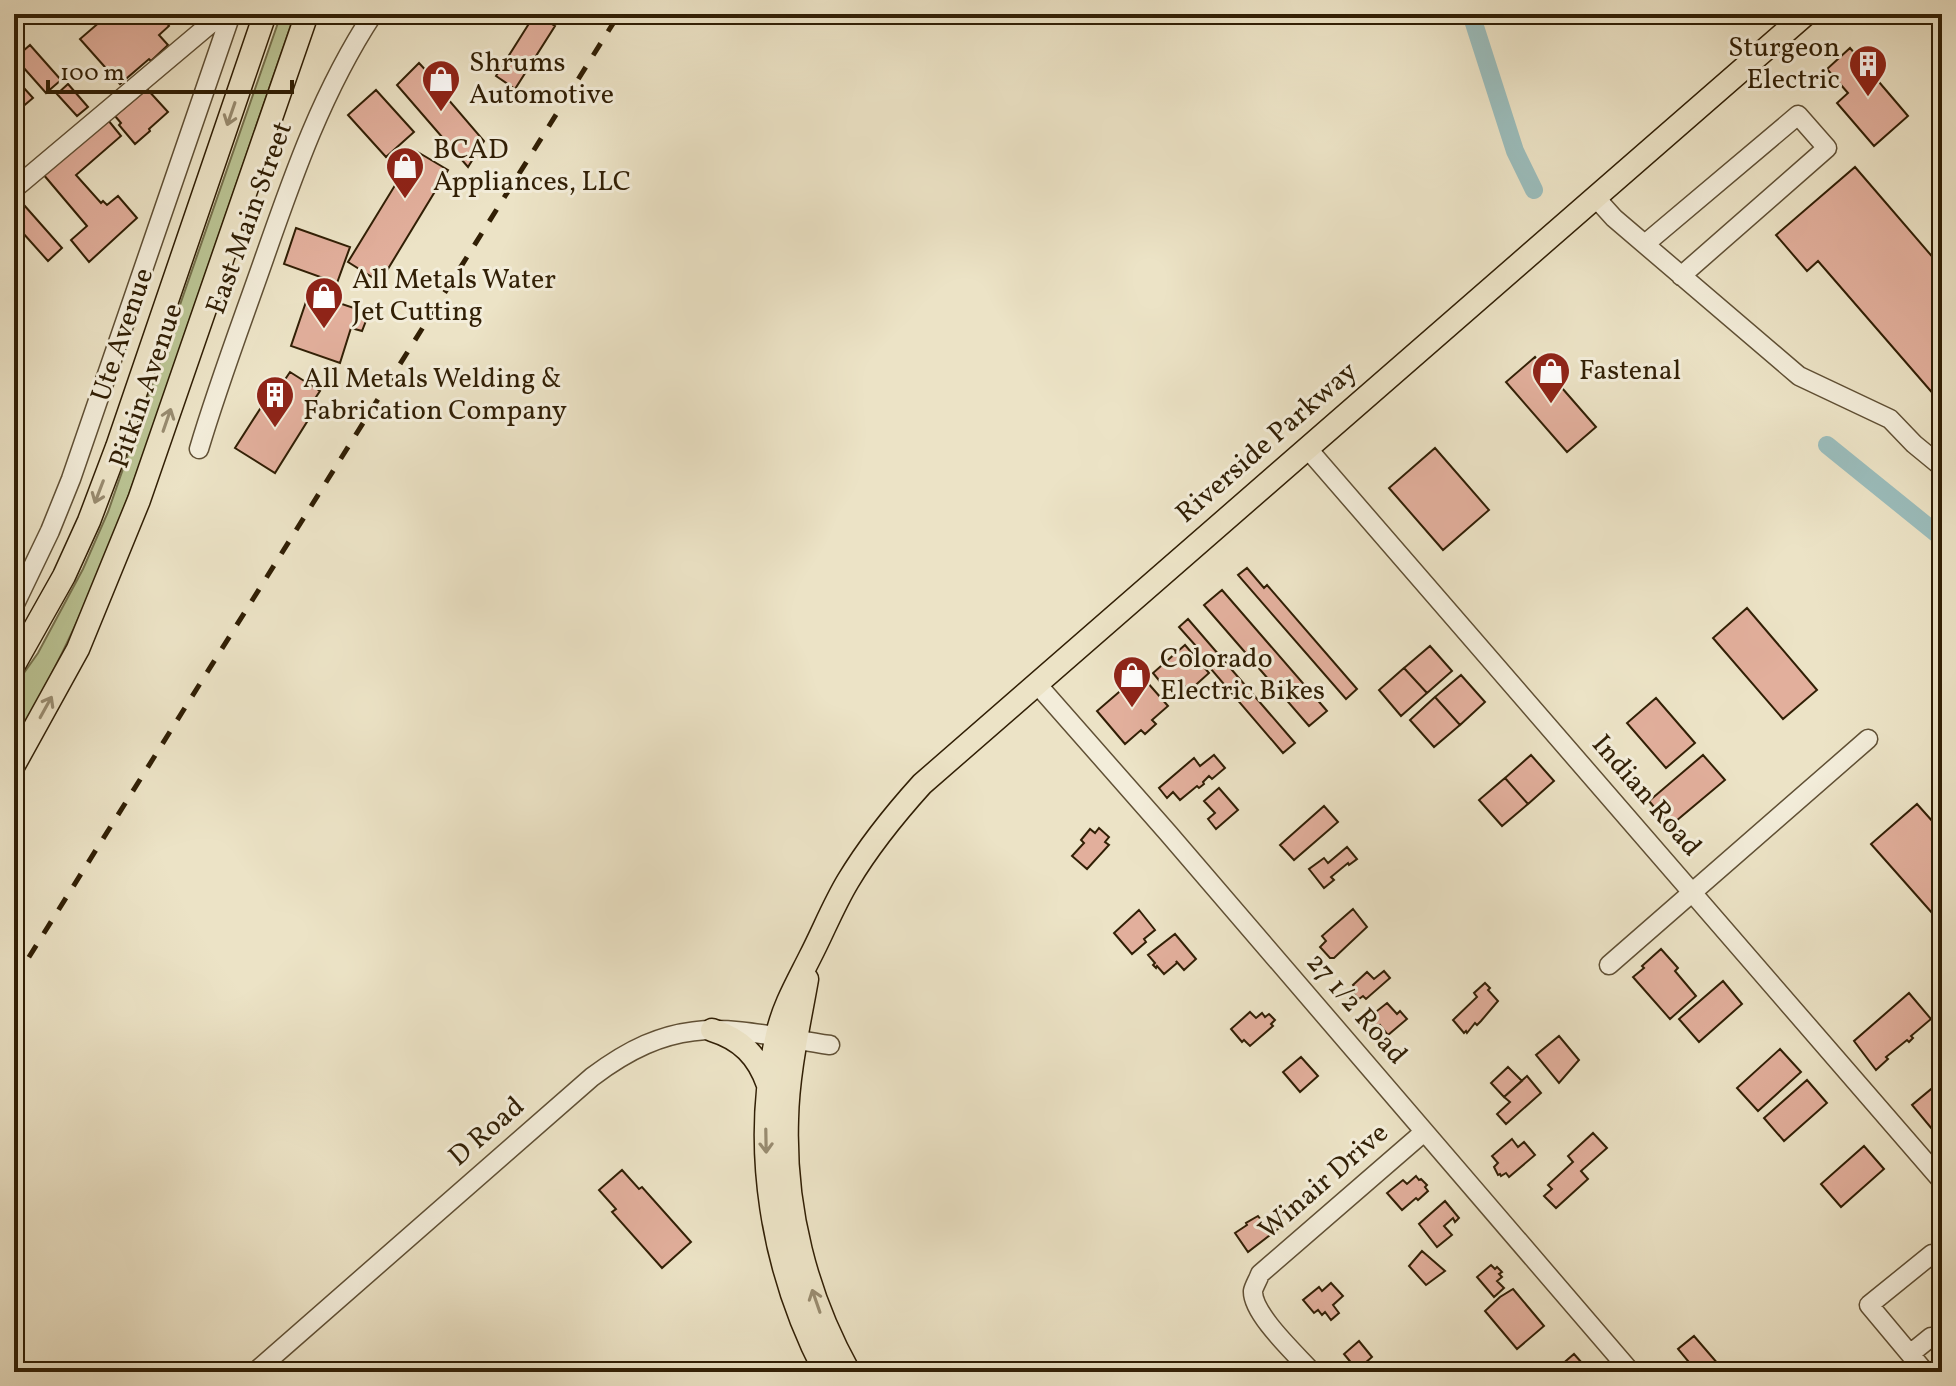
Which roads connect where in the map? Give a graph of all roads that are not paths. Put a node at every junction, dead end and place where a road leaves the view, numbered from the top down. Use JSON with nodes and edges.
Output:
{"nodes":[{"id":1,"x":222,"y":14,"type":"edge"},
{"id":2,"x":231,"y":14,"type":"edge"},
{"id":3,"x":265,"y":14,"type":"edge"},
{"id":4,"x":307,"y":14,"type":"edge"},
{"id":5,"x":373,"y":14,"type":"edge"},
{"id":6,"x":1806,"y":14,"type":"edge"},
{"id":7,"x":14,"y":189,"type":"edge"},
{"id":8,"x":1595,"y":197,"type":"junction"},
{"id":9,"x":1645,"y":244,"type":"junction"},
{"id":10,"x":1681,"y":276,"type":"junction"},
{"id":11,"x":1307,"y":448,"type":"junction"},
{"id":12,"x":199,"y":449,"type":"dead end"},
{"id":13,"x":1942,"y":467,"type":"edge"},
{"id":14,"x":15,"y":603,"type":"edge"},
{"id":15,"x":14,"y":665,"type":"edge"},
{"id":16,"x":1036,"y":683,"type":"junction"},
{"id":17,"x":1868,"y":739,"type":"dead end"},
{"id":18,"x":14,"y":765,"type":"edge"},
{"id":19,"x":1692,"y":893,"type":"junction"},
{"id":20,"x":1609,"y":965,"type":"dead end"},
{"id":21,"x":712,"y":1030,"type":"junction"},
{"id":22,"x":787,"y":1038,"type":"junction"},
{"id":23,"x":830,"y":1045,"type":"dead end"},
{"id":24,"x":769,"y":1086,"type":"junction"},
{"id":25,"x":1424,"y":1132,"type":"junction"},
{"id":26,"x":1942,"y":1181,"type":"edge"},
{"id":27,"x":1942,"y":1254,"type":"edge"},
{"id":28,"x":1931,"y":1337,"type":"dead end"},
{"id":29,"x":1910,"y":1354,"type":"junction"},
{"id":30,"x":256,"y":1372,"type":"edge"},
{"id":31,"x":825,"y":1372,"type":"edge"},
{"id":32,"x":849,"y":1372,"type":"edge"},
{"id":33,"x":1312,"y":1372,"type":"edge"},
{"id":34,"x":1631,"y":1372,"type":"edge"},
{"id":35,"x":1925,"y":1372,"type":"edge"}],
"edges":[{"from":1,"to":7,"type":"street"},
{"from":2,"to":14,"type":"street"},
{"from":3,"to":15,"type":"main road","name":"Ute Avenue","one_way":true},
{"from":18,"to":4,"type":"main road","name":"Pitkin Avenue","one_way":true},
{"from":5,"to":12,"type":"street","name":"East Main Street"},
{"from":6,"to":8,"type":"main road","name":"Riverside Parkway"},
{"from":8,"to":9,"type":"street"},
{"from":8,"to":11,"type":"main road","name":"Riverside Parkway"},
{"from":9,"to":10,"type":"street"},
{"from":9,"to":10,"type":"street"},
{"from":10,"to":13,"type":"street"},
{"from":11,"to":16,"type":"main road","name":"Riverside Parkway"},
{"from":11,"to":19,"type":"street","name":"Indian Road"},
{"from":16,"to":22,"type":"main road","name":"Riverside Parkway"},
{"from":16,"to":25,"type":"street","name":"27 1/2 Road"},
{"from":17,"to":19,"type":"street"},
{"from":19,"to":20,"type":"street"},
{"from":19,"to":26,"type":"street","name":"Indian Road"},
{"from":21,"to":22,"type":"street","name":"D Road"},
{"from":21,"to":24,"type":"main road"},
{"from":21,"to":30,"type":"street","name":"D Road"},
{"from":22,"to":23,"type":"street","name":"D Road"},
{"from":22,"to":24,"type":"main road","name":"Riverside Parkway"},
{"from":32,"to":22,"type":"main road","name":"Riverside Parkway","one_way":true},
{"from":24,"to":31,"type":"main road","name":"Riverside Parkway","one_way":true},
{"from":25,"to":33,"type":"street","name":"Winair Drive"},
{"from":25,"to":34,"type":"street","name":"27 1/2 Road"},
{"from":27,"to":29,"type":"street"},
{"from":28,"to":29,"type":"street"},
{"from":29,"to":35,"type":"street"}]}
